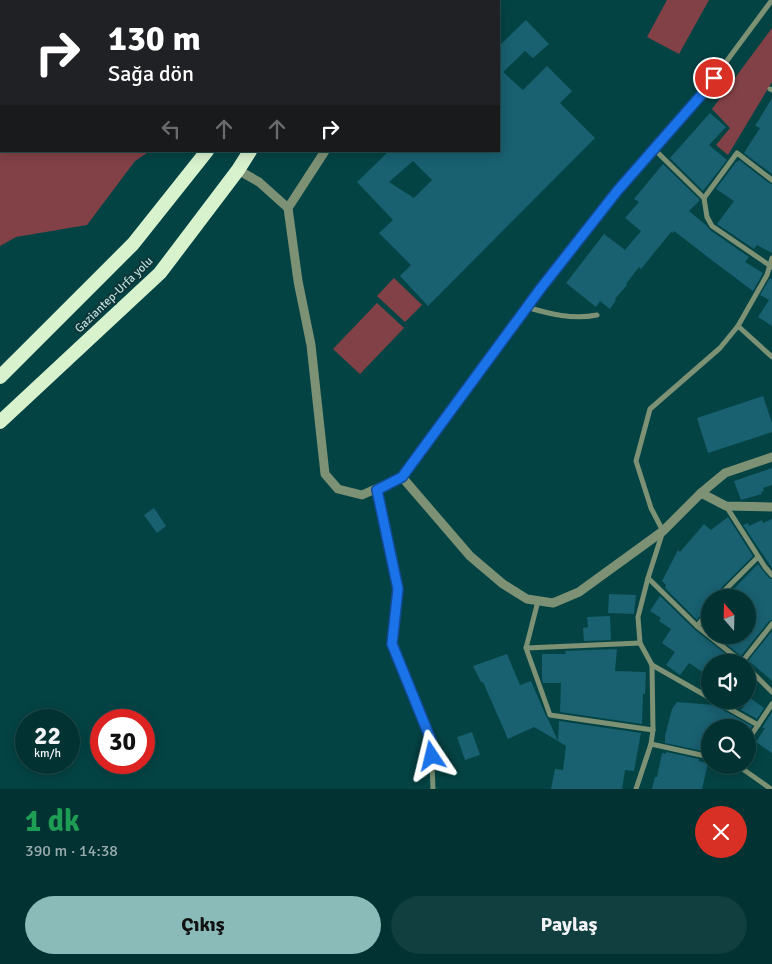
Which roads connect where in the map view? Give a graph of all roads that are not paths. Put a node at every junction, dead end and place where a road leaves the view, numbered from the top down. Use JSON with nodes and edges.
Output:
{"nodes":[{"id":1,"x":772,"y":0,"type":"edge"},
{"id":2,"x":654,"y":149,"type":"junction"},
{"id":3,"x":206,"y":152,"type":"edge"},
{"id":4,"x":249,"y":152,"type":"edge"},
{"id":5,"x":254,"y":152,"type":"edge"},
{"id":6,"x":324,"y":152,"type":"edge"},
{"id":7,"x":238,"y":170,"type":"junction"},
{"id":8,"x":772,"y":180,"type":"edge"},
{"id":9,"x":704,"y":198,"type":"junction"},
{"id":10,"x":288,"y":208,"type":"junction"},
{"id":11,"x":772,"y":258,"type":"edge"},
{"id":12,"x":771,"y":266,"type":"edge"},
{"id":13,"x":526,"y":307,"type":"junction"},
{"id":14,"x":597,"y":315,"type":"dead end"},
{"id":15,"x":738,"y":326,"type":"junction"},
{"id":16,"x":772,"y":357,"type":"edge"},
{"id":17,"x":0,"y":377,"type":"edge"},
{"id":18,"x":0,"y":422,"type":"edge"},
{"id":19,"x":772,"y":457,"type":"edge"},
{"id":20,"x":402,"y":477,"type":"junction"},
{"id":21,"x":377,"y":490,"type":"junction"},
{"id":22,"x":702,"y":492,"type":"junction"},
{"id":23,"x":726,"y":506,"type":"junction"},
{"id":24,"x":772,"y":507,"type":"edge"},
{"id":25,"x":385,"y":530,"type":"dead end"},
{"id":26,"x":663,"y":532,"type":"junction"},
{"id":27,"x":758,"y":557,"type":"junction"},
{"id":28,"x":772,"y":575,"type":"edge"},
{"id":29,"x":648,"y":578,"type":"junction"},
{"id":30,"x":726,"y":589,"type":"edge"},
{"id":31,"x":538,"y":600,"type":"junction"},
{"id":32,"x":701,"y":621,"type":"edge"},
{"id":33,"x":772,"y":624,"type":"edge"},
{"id":34,"x":697,"y":626,"type":"junction"},
{"id":35,"x":640,"y":643,"type":"junction"},
{"id":36,"x":526,"y":648,"type":"junction"},
{"id":37,"x":732,"y":654,"type":"edge"},
{"id":38,"x":748,"y":654,"type":"edge"},
{"id":39,"x":652,"y":664,"type":"junction"},
{"id":40,"x":756,"y":676,"type":"edge"},
{"id":41,"x":772,"y":692,"type":"edge"},
{"id":42,"x":701,"y":693,"type":"edge"},
{"id":43,"x":772,"y":704,"type":"edge"},
{"id":44,"x":730,"y":709,"type":"edge"},
{"id":45,"x":758,"y":725,"type":"junction"},
{"id":46,"x":756,"y":728,"type":"edge"},
{"id":47,"x":653,"y":730,"type":"junction"},
{"id":48,"x":651,"y":744,"type":"junction"},
{"id":49,"x":701,"y":755,"type":"edge"},
{"id":50,"x":750,"y":774,"type":"edge"},
{"id":51,"x":433,"y":789,"type":"edge"},
{"id":52,"x":636,"y":789,"type":"edge"},
{"id":53,"x":771,"y":789,"type":"edge"}],
"edges":[{"from":1,"to":2,"type":"street"},
{"from":2,"to":9,"type":"street"},
{"from":2,"to":13,"type":"street"},
{"from":3,"to":17,"type":"highway","name":"Gaziantep-Urfa yolu"},
{"from":4,"to":7,"type":"highway","name":"Gaziantep-Urfa yolu"},
{"from":5,"to":7,"type":"highway"},
{"from":6,"to":10,"type":"street"},
{"from":7,"to":10,"type":"street"},
{"from":7,"to":18,"type":"highway","name":"Gaziantep-Urfa yolu"},
{"from":8,"to":9,"type":"street"},
{"from":9,"to":12,"type":"street"},
{"from":10,"to":21,"type":"street"},
{"from":11,"to":12,"type":"street"},
{"from":12,"to":15,"type":"street"},
{"from":13,"to":14,"type":"street"},
{"from":13,"to":20,"type":"street"},
{"from":15,"to":16,"type":"street"},
{"from":15,"to":26,"type":"street"},
{"from":19,"to":22,"type":"street"},
{"from":20,"to":21,"type":"street"},
{"from":20,"to":31,"type":"street"},
{"from":21,"to":25,"type":"street"},
{"from":21,"to":51,"type":"street"},
{"from":22,"to":23,"type":"street"},
{"from":22,"to":26,"type":"street"},
{"from":23,"to":24,"type":"street"},
{"from":23,"to":27,"type":"street"},
{"from":26,"to":29,"type":"street"},
{"from":26,"to":31,"type":"street"},
{"from":27,"to":28,"type":"street"},
{"from":27,"to":30,"type":"street"},
{"from":29,"to":34,"type":"street"},
{"from":29,"to":35,"type":"street"},
{"from":31,"to":36,"type":"street"},
{"from":32,"to":34,"type":"street"},
{"from":33,"to":38,"type":"street"},
{"from":34,"to":37,"type":"street"},
{"from":35,"to":36,"type":"street"},
{"from":35,"to":39,"type":"street"},
{"from":36,"to":47,"type":"street"},
{"from":39,"to":42,"type":"street"},
{"from":39,"to":47,"type":"street"},
{"from":40,"to":41,"type":"street"},
{"from":43,"to":45,"type":"street"},
{"from":44,"to":45,"type":"street"},
{"from":45,"to":46,"type":"street"},
{"from":47,"to":48,"type":"street"},
{"from":48,"to":49,"type":"street"},
{"from":48,"to":52,"type":"street"},
{"from":50,"to":53,"type":"street"}]}
